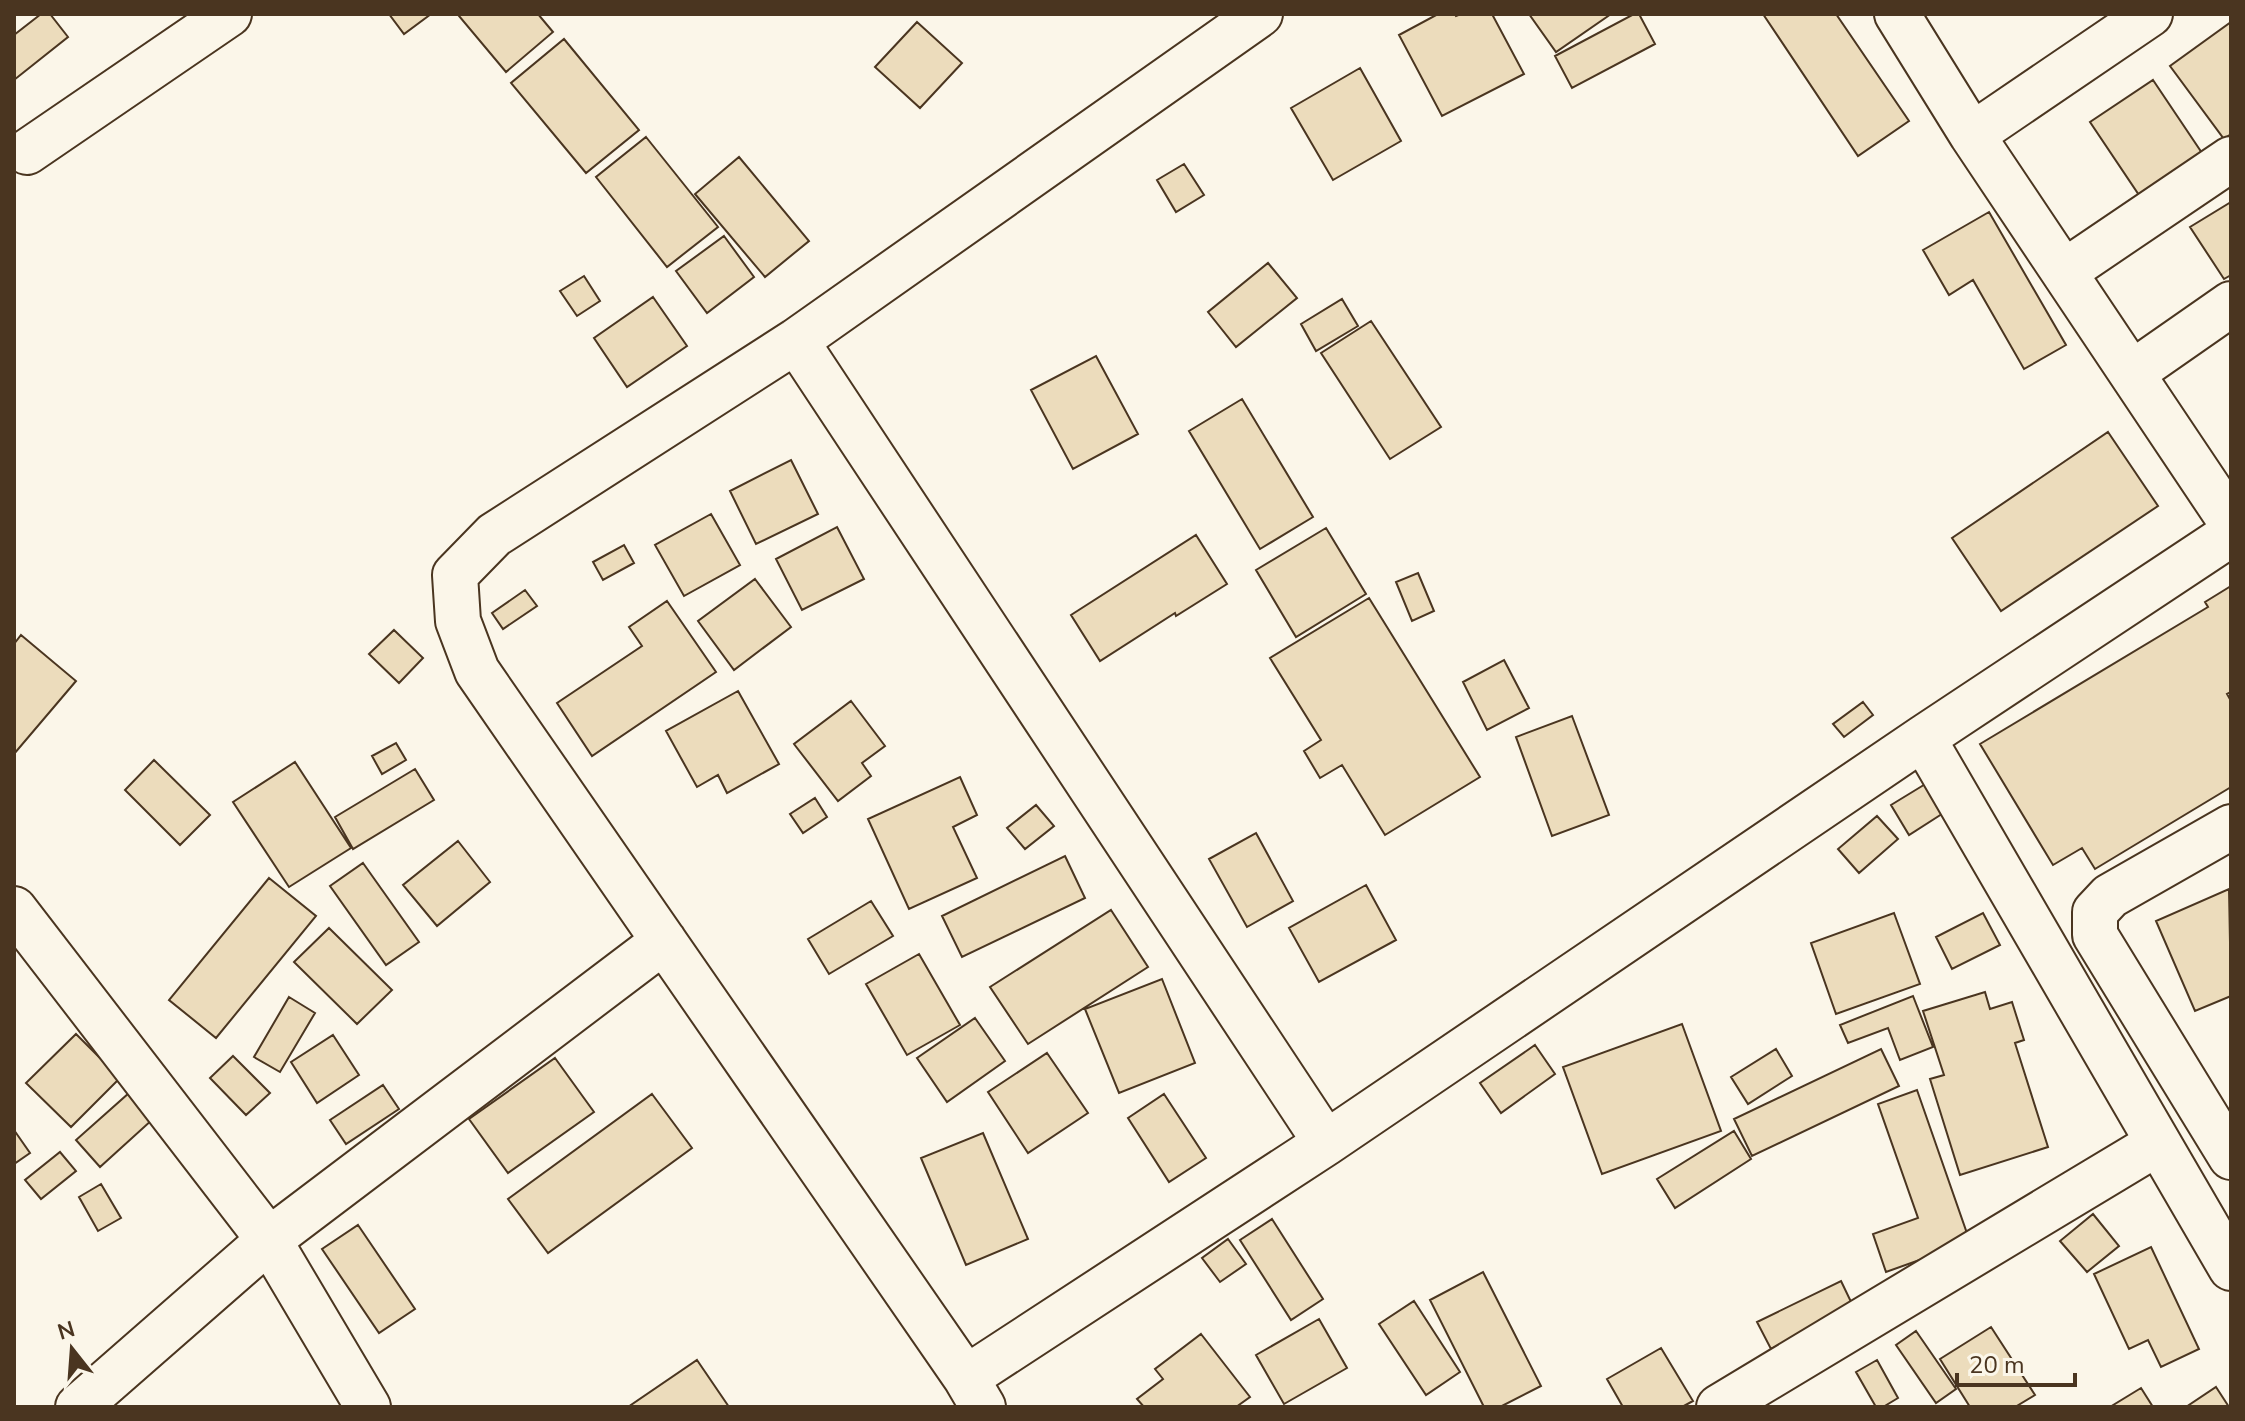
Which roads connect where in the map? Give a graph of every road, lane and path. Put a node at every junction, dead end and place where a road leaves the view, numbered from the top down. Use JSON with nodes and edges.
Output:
{"nodes":[{"id":1,"x":229,"y":14,"type":"edge"},
{"id":2,"x":1260,"y":14,"type":"edge"},
{"id":3,"x":1897,"y":14,"type":"edge"},
{"id":4,"x":2150,"y":14,"type":"edge"},
{"id":5,"x":1972,"y":135,"type":"junction"},
{"id":6,"x":27,"y":152,"type":"dead end"},
{"id":7,"x":2231,"y":159,"type":"edge"},
{"id":8,"x":2064,"y":272,"type":"junction"},
{"id":9,"x":2231,"y":304,"type":"edge"},
{"id":10,"x":796,"y":341,"type":"junction"},
{"id":11,"x":2132,"y":373,"type":"junction"},
{"id":12,"x":2231,"y":522,"type":"edge"},
{"id":13,"x":2231,"y":534,"type":"edge"},
{"id":14,"x":1923,"y":738,"type":"junction"},
{"id":15,"x":2231,"y":827,"type":"edge"},
{"id":16,"x":14,"y":909,"type":"edge"},
{"id":17,"x":664,"y":941,"type":"junction"},
{"id":18,"x":1326,"y":1143,"type":"junction"},
{"id":19,"x":2158,"y":1143,"type":"junction"},
{"id":20,"x":2231,"y":1157,"type":"edge"},
{"id":21,"x":269,"y":1240,"type":"junction"},
{"id":22,"x":2231,"y":1268,"type":"edge"},
{"id":23,"x":974,"y":1392,"type":"edge"},
{"id":24,"x":78,"y":1407,"type":"edge"},
{"id":25,"x":368,"y":1407,"type":"edge"},
{"id":26,"x":1719,"y":1407,"type":"edge"}],
"edges":[{"from":1,"to":6,"type":"street"},
{"from":2,"to":10,"type":"street"},
{"from":3,"to":5,"type":"street"},
{"from":4,"to":5,"type":"street"},
{"from":5,"to":8,"type":"street"},
{"from":7,"to":8,"type":"street"},
{"from":8,"to":11,"type":"street"},
{"from":9,"to":11,"type":"street"},
{"from":10,"to":17,"type":"street"},
{"from":10,"to":18,"type":"street"},
{"from":11,"to":12,"type":"street"},
{"from":13,"to":14,"type":"street"},
{"from":14,"to":18,"type":"street"},
{"from":14,"to":19,"type":"street"},
{"from":15,"to":20,"type":"street"},
{"from":16,"to":21,"type":"street"},
{"from":17,"to":21,"type":"street"},
{"from":17,"to":23,"type":"street"},
{"from":18,"to":23,"type":"street"},
{"from":19,"to":22,"type":"street"},
{"from":19,"to":26,"type":"street"},
{"from":21,"to":24,"type":"street"},
{"from":21,"to":25,"type":"street"}]}
